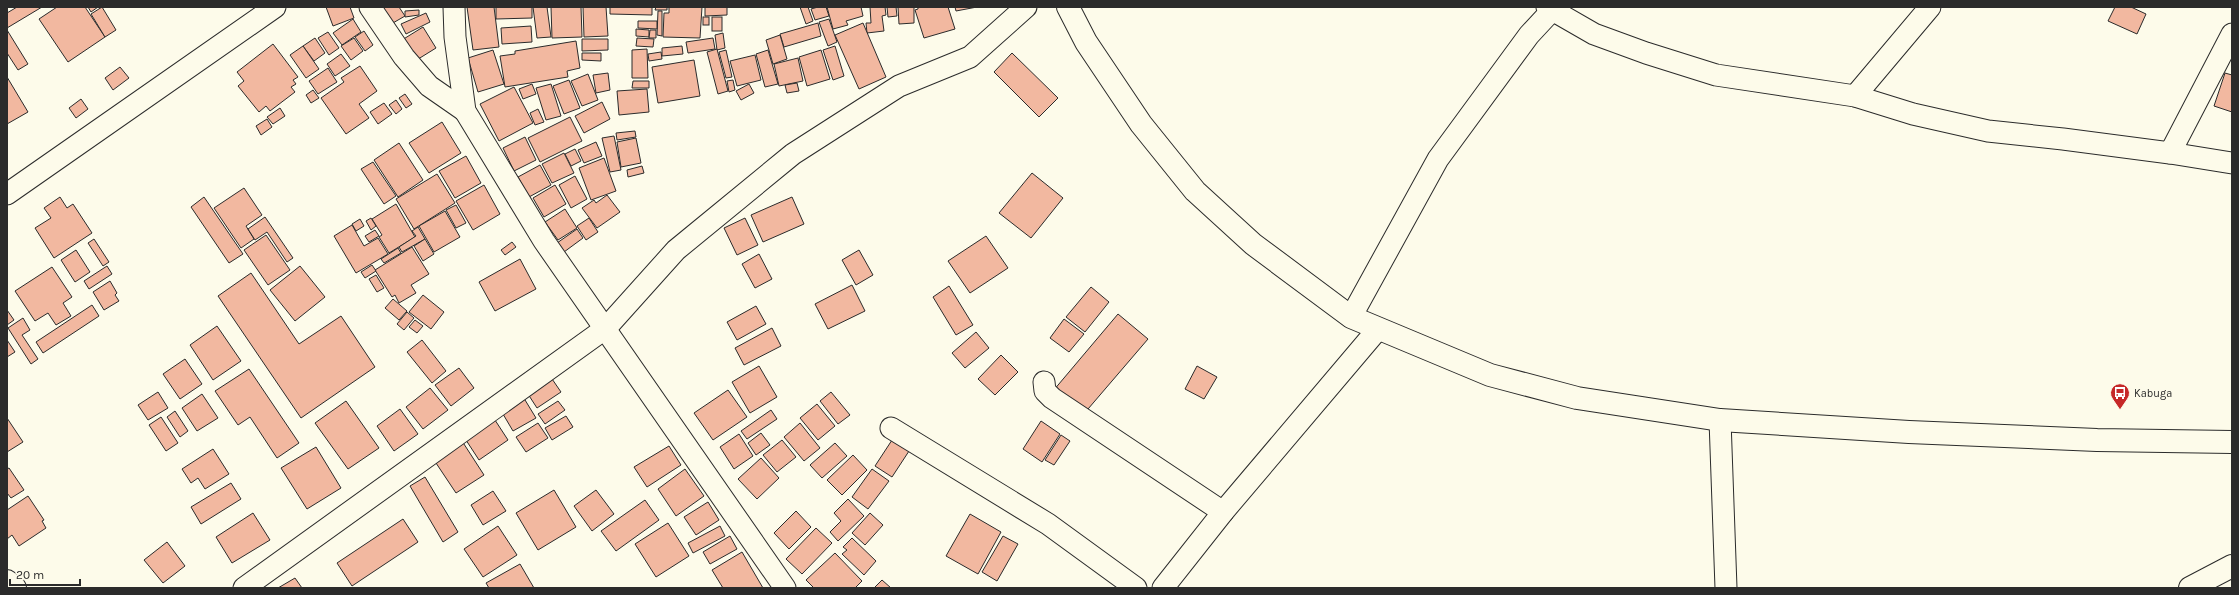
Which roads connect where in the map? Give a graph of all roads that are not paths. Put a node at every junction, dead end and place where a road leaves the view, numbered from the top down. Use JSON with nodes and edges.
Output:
{"nodes":[{"id":1,"x":275,"y":7,"type":"edge"},
{"id":2,"x":370,"y":7,"type":"edge"},
{"id":3,"x":454,"y":7,"type":"edge"},
{"id":4,"x":1026,"y":7,"type":"edge"},
{"id":5,"x":1068,"y":7,"type":"edge"},
{"id":6,"x":1930,"y":7,"type":"edge"},
{"id":7,"x":1551,"y":8,"type":"edge"},
{"id":8,"x":2232,"y":34,"type":"edge"},
{"id":9,"x":1854,"y":96,"type":"junction"},
{"id":10,"x":465,"y":111,"type":"junction"},
{"id":11,"x":2170,"y":153,"type":"junction"},
{"id":12,"x":2232,"y":163,"type":"edge"},
{"id":13,"x":7,"y":194,"type":"edge"},
{"id":14,"x":1351,"y":317,"type":"junction"},
{"id":15,"x":606,"y":328,"type":"junction"},
{"id":16,"x":1378,"y":329,"type":"junction"},
{"id":17,"x":1044,"y":382,"type":"dead end"},
{"id":18,"x":1720,"y":420,"type":"junction"},
{"id":19,"x":891,"y":428,"type":"dead end"},
{"id":20,"x":2232,"y":442,"type":"edge"},
{"id":21,"x":1223,"y":512,"type":"junction"},
{"id":22,"x":2232,"y":566,"type":"edge"},
{"id":23,"x":7,"y":581,"type":"edge"},
{"id":24,"x":15,"y":588,"type":"edge"},
{"id":25,"x":244,"y":588,"type":"edge"},
{"id":26,"x":786,"y":588,"type":"edge"},
{"id":27,"x":1136,"y":588,"type":"edge"},
{"id":28,"x":1163,"y":588,"type":"edge"},
{"id":29,"x":1726,"y":588,"type":"edge"},
{"id":30,"x":2190,"y":588,"type":"edge"}],
"edges":[{"from":1,"to":13,"type":"street"},
{"from":2,"to":10,"type":"street"},
{"from":3,"to":10,"type":"street"},
{"from":4,"to":15,"type":"street"},
{"from":5,"to":14,"type":"main road"},
{"from":6,"to":9,"type":"street"},
{"from":7,"to":9,"type":"street"},
{"from":7,"to":14,"type":"street"},
{"from":8,"to":11,"type":"street"},
{"from":9,"to":11,"type":"street"},
{"from":10,"to":15,"type":"street"},
{"from":11,"to":12,"type":"street"},
{"from":14,"to":16,"type":"main road"},
{"from":15,"to":25,"type":"street"},
{"from":15,"to":26,"type":"street"},
{"from":16,"to":18,"type":"main road"},
{"from":16,"to":21,"type":"street"},
{"from":17,"to":21,"type":"street"},
{"from":18,"to":20,"type":"main road"},
{"from":18,"to":29,"type":"street"},
{"from":19,"to":27,"type":"street"},
{"from":21,"to":28,"type":"street"},
{"from":22,"to":30,"type":"main road"},
{"from":23,"to":24,"type":"main road"}]}
